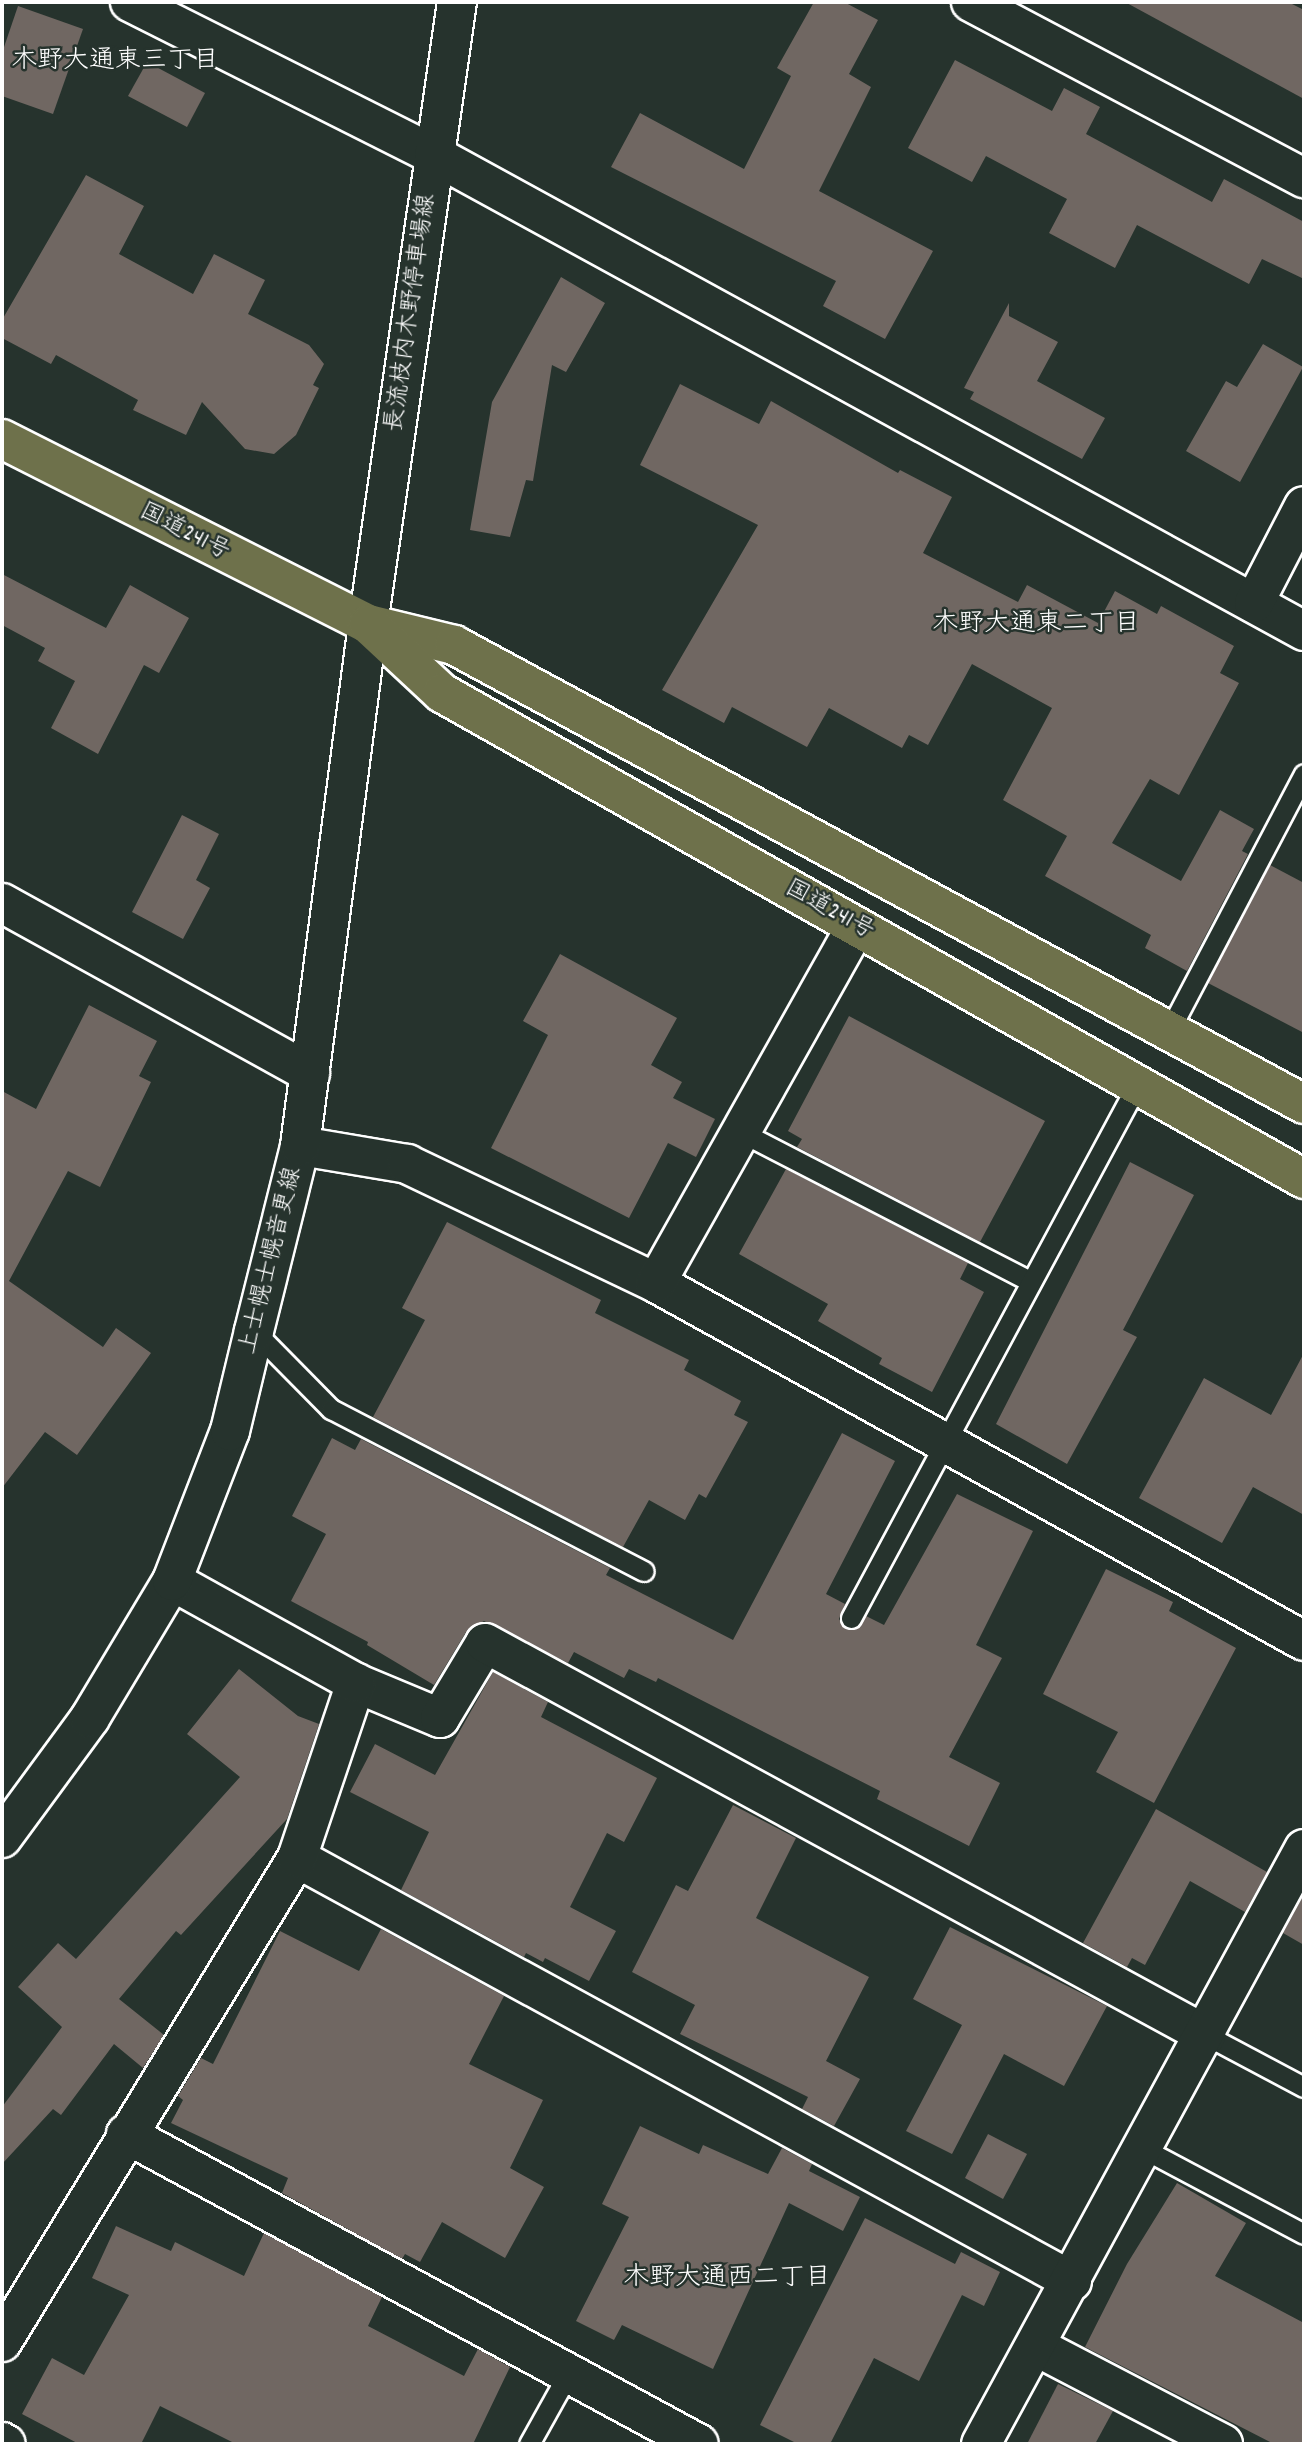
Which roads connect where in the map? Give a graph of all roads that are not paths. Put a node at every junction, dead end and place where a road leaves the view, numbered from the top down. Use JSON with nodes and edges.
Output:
{"nodes":[{"id":1,"x":130,"y":2,"type":"edge"},
{"id":2,"x":457,"y":2,"type":"edge"},
{"id":3,"x":971,"y":2,"type":"edge"},
{"id":4,"x":434,"y":155,"type":"junction"},
{"id":5,"x":1304,"y":178,"type":"edge"},
{"id":6,"x":2,"y":439,"type":"edge"},
{"id":7,"x":1304,"y":506,"type":"edge"},
{"id":8,"x":1254,"y":603,"type":"junction"},
{"id":9,"x":368,"y":624,"type":"junction"},
{"id":10,"x":1304,"y":631,"type":"edge"},
{"id":11,"x":1304,"y":774,"type":"edge"},
{"id":12,"x":2,"y":903,"type":"edge"},
{"id":13,"x":856,"y":926,"type":"junction"},
{"id":14,"x":1169,"y":1031,"type":"junction"},
{"id":15,"x":310,"y":1073,"type":"junction"},
{"id":16,"x":1137,"y":1085,"type":"junction"},
{"id":17,"x":1304,"y":1104,"type":"edge"},
{"id":18,"x":741,"y":1132,"type":"junction"},
{"id":19,"x":300,"y":1146,"type":"junction"},
{"id":20,"x":1304,"y":1179,"type":"edge"},
{"id":21,"x":1031,"y":1282,"type":"junction"},
{"id":22,"x":656,"y":1283,"type":"junction"},
{"id":23,"x":254,"y":1331,"type":"junction"},
{"id":24,"x":943,"y":1441,"type":"junction"},
{"id":25,"x":643,"y":1571,"type":"dead end"},
{"id":26,"x":172,"y":1581,"type":"junction"},
{"id":27,"x":851,"y":1618,"type":"dead end"},
{"id":28,"x":1304,"y":1641,"type":"edge"},
{"id":29,"x":356,"y":1683,"type":"junction"},
{"id":30,"x":2,"y":1838,"type":"edge"},
{"id":31,"x":1304,"y":1849,"type":"edge"},
{"id":32,"x":298,"y":1858,"type":"junction"},
{"id":33,"x":1206,"y":2035,"type":"junction"},
{"id":34,"x":1304,"y":2087,"type":"edge"},
{"id":35,"x":126,"y":2134,"type":"junction"},
{"id":36,"x":1144,"y":2149,"type":"junction"},
{"id":37,"x":1304,"y":2234,"type":"edge"},
{"id":38,"x":1072,"y":2281,"type":"junction"},
{"id":39,"x":2,"y":2342,"type":"edge"},
{"id":40,"x":1035,"y":2346,"type":"junction"},
{"id":41,"x":568,"y":2374,"type":"junction"},
{"id":42,"x":529,"y":2444,"type":"edge"},
{"id":43,"x":699,"y":2444,"type":"edge"},
{"id":44,"x":981,"y":2444,"type":"edge"},
{"id":45,"x":1223,"y":2444,"type":"edge"}],
"edges":[{"from":1,"to":4,"type":"street"},
{"from":2,"to":4,"type":"street","name":"長流枝内木野停車場線"},
{"from":3,"to":5,"type":"street"},
{"from":4,"to":8,"type":"street"},
{"from":4,"to":9,"type":"street","name":"長流枝内木野停車場線"},
{"from":6,"to":9,"type":"highway","name":"国道241号"},
{"from":7,"to":8,"type":"street"},
{"from":8,"to":10,"type":"street"},
{"from":9,"to":13,"type":"highway","name":"国道241号"},
{"from":9,"to":14,"type":"highway","name":"国道241号"},
{"from":9,"to":15,"type":"street","name":"上士幌士幌音更線"},
{"from":11,"to":14,"type":"lane"},
{"from":12,"to":15,"type":"street"},
{"from":13,"to":16,"type":"highway","name":"国道241号"},
{"from":13,"to":18,"type":"street"},
{"from":14,"to":17,"type":"highway","name":"国道241号"},
{"from":15,"to":19,"type":"street","name":"上士幌士幌音更線"},
{"from":16,"to":20,"type":"highway","name":"国道241号"},
{"from":16,"to":21,"type":"lane"},
{"from":18,"to":21,"type":"lane"},
{"from":18,"to":22,"type":"street"},
{"from":19,"to":22,"type":"street"},
{"from":19,"to":23,"type":"street","name":"上士幌士幌音更線"},
{"from":21,"to":24,"type":"lane"},
{"from":22,"to":24,"type":"street"},
{"from":23,"to":25,"type":"lane"},
{"from":23,"to":26,"type":"street","name":"上士幌士幌音更線"},
{"from":24,"to":27,"type":"lane"},
{"from":24,"to":28,"type":"street"},
{"from":26,"to":29,"type":"street"},
{"from":26,"to":30,"type":"street","name":"上士幌士幌音更線"},
{"from":29,"to":32,"type":"street"},
{"from":29,"to":33,"type":"street"},
{"from":31,"to":33,"type":"street"},
{"from":32,"to":35,"type":"street"},
{"from":32,"to":38,"type":"street"},
{"from":33,"to":34,"type":"lane"},
{"from":33,"to":36,"type":"street"},
{"from":35,"to":39,"type":"street"},
{"from":35,"to":41,"type":"street"},
{"from":36,"to":37,"type":"lane"},
{"from":36,"to":38,"type":"street"},
{"from":38,"to":40,"type":"street"},
{"from":40,"to":44,"type":"street"},
{"from":40,"to":45,"type":"street"},
{"from":41,"to":42,"type":"lane"},
{"from":41,"to":43,"type":"street"}]}
